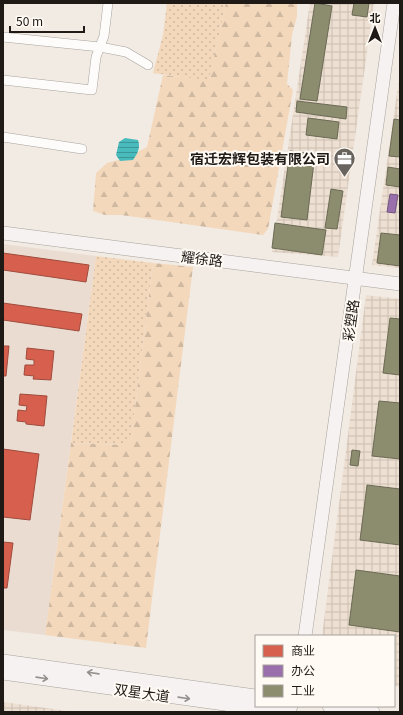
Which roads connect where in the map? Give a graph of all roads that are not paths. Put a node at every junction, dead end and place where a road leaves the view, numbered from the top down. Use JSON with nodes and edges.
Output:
{"nodes":[{"id":1,"x":108,"y":3,"type":"edge"},
{"id":2,"x":394,"y":3,"type":"edge"},
{"id":3,"x":3,"y":37,"type":"edge"},
{"id":4,"x":100,"y":47,"type":"junction"},
{"id":5,"x":148,"y":65,"type":"dead end"},
{"id":6,"x":3,"y":80,"type":"edge"},
{"id":7,"x":3,"y":137,"type":"edge"},
{"id":8,"x":82,"y":149,"type":"dead end"},
{"id":9,"x":3,"y":233,"type":"edge"},
{"id":10,"x":356,"y":278,"type":"junction"},
{"id":11,"x":400,"y":284,"type":"edge"},
{"id":12,"x":305,"y":635,"type":"edge"},
{"id":13,"x":3,"y":661,"type":"edge"},
{"id":14,"x":3,"y":673,"type":"edge"},
{"id":15,"x":255,"y":696,"type":"edge"},
{"id":16,"x":336,"y":707,"type":"edge"},
{"id":17,"x":281,"y":712,"type":"edge"},
{"id":18,"x":373,"y":712,"type":"edge"}],
"edges":[{"from":1,"to":4,"type":"street"},
{"from":2,"to":10,"type":"street","name":"彩塑路"},
{"from":3,"to":4,"type":"street"},
{"from":4,"to":5,"type":"street"},
{"from":4,"to":6,"type":"street"},
{"from":7,"to":8,"type":"street"},
{"from":9,"to":10,"type":"street","name":"耀徐路"},
{"from":10,"to":11,"type":"street","name":"耀徐路"},
{"from":10,"to":12,"type":"street","name":"彩塑路"},
{"from":15,"to":13,"type":"street","name":"双星大道","one_way":true},
{"from":14,"to":17,"type":"street","name":"双星大道","one_way":true},
{"from":16,"to":18,"type":"street"}]}
